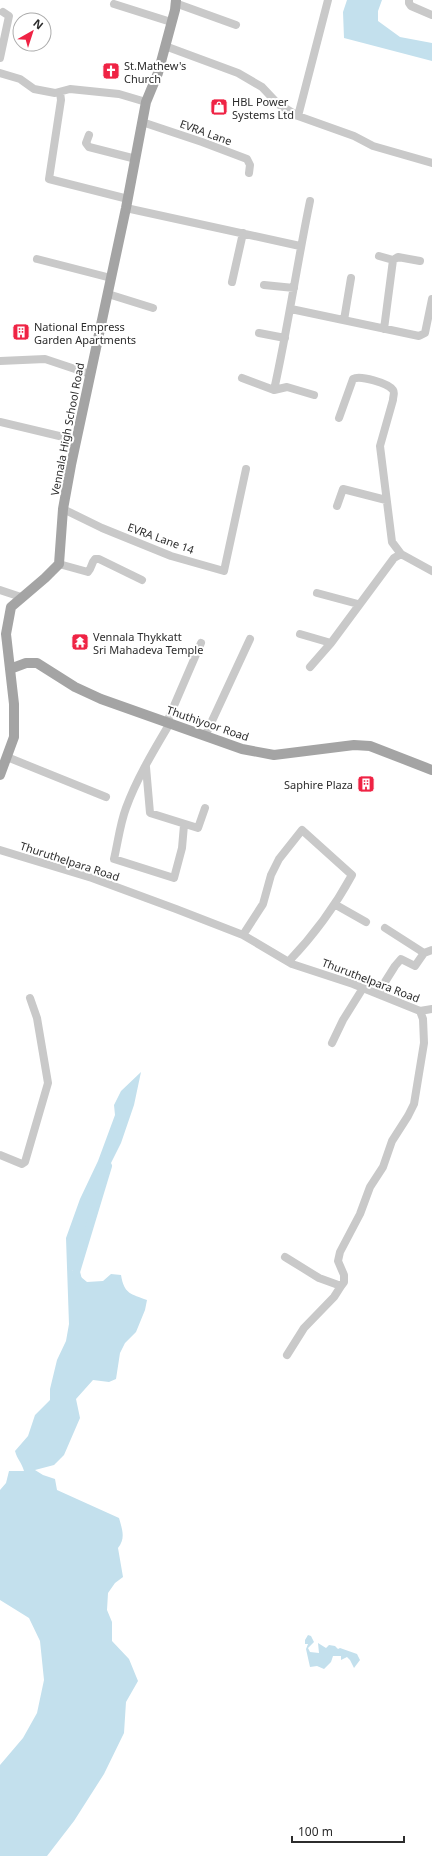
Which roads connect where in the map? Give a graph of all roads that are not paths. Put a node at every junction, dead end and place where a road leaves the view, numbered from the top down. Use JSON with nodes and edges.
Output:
{"nodes":[{"id":1,"x":328,"y":0,"type":"edge"},
{"id":2,"x":409,"y":0,"type":"edge"},
{"id":3,"x":176,"y":2,"type":"edge"},
{"id":4,"x":114,"y":4,"type":"dead end"},
{"id":5,"x":3,"y":12,"type":"dead end"},
{"id":6,"x":432,"y":15,"type":"edge"},
{"id":7,"x":171,"y":22,"type":"junction"},
{"id":8,"x":236,"y":25,"type":"dead end"},
{"id":9,"x":165,"y":46,"type":"junction"},
{"id":10,"x":0,"y":58,"type":"edge"},
{"id":11,"x":0,"y":73,"type":"edge"},
{"id":12,"x":60,"y":92,"type":"junction"},
{"id":13,"x":146,"y":102,"type":"junction"},
{"id":14,"x":298,"y":116,"type":"junction"},
{"id":15,"x":142,"y":122,"type":"junction"},
{"id":16,"x":89,"y":135,"type":"dead end"},
{"id":17,"x":136,"y":159,"type":"junction"},
{"id":18,"x":432,"y":163,"type":"edge"},
{"id":19,"x":248,"y":173,"type":"dead end"},
{"id":20,"x":310,"y":201,"type":"dead end"},
{"id":21,"x":127,"y":203,"type":"junction"},
{"id":22,"x":243,"y":233,"type":"junction"},
{"id":23,"x":300,"y":246,"type":"junction"},
{"id":24,"x":379,"y":256,"type":"dead end"},
{"id":25,"x":37,"y":259,"type":"dead end"},
{"id":26,"x":393,"y":260,"type":"junction"},
{"id":27,"x":420,"y":261,"type":"dead end"},
{"id":28,"x":111,"y":278,"type":"junction"},
{"id":29,"x":351,"y":278,"type":"dead end"},
{"id":30,"x":232,"y":282,"type":"dead end"},
{"id":31,"x":264,"y":285,"type":"dead end"},
{"id":32,"x":294,"y":288,"type":"junction"},
{"id":33,"x":108,"y":294,"type":"junction"},
{"id":34,"x":432,"y":299,"type":"edge"},
{"id":35,"x":153,"y":308,"type":"dead end"},
{"id":36,"x":290,"y":309,"type":"junction"},
{"id":37,"x":344,"y":320,"type":"junction"},
{"id":38,"x":384,"y":329,"type":"junction"},
{"id":39,"x":259,"y":333,"type":"dead end"},
{"id":40,"x":285,"y":338,"type":"junction"},
{"id":41,"x":0,"y":361,"type":"edge"},
{"id":42,"x":90,"y":374,"type":"junction"},
{"id":43,"x":242,"y":378,"type":"dead end"},
{"id":44,"x":274,"y":390,"type":"junction"},
{"id":45,"x":314,"y":395,"type":"dead end"},
{"id":46,"x":339,"y":418,"type":"dead end"},
{"id":47,"x":0,"y":422,"type":"edge"},
{"id":48,"x":76,"y":440,"type":"junction"},
{"id":49,"x":246,"y":469,"type":"dead end"},
{"id":50,"x":386,"y":500,"type":"junction"},
{"id":51,"x":337,"y":506,"type":"dead end"},
{"id":52,"x":63,"y":509,"type":"junction"},
{"id":53,"x":401,"y":554,"type":"junction"},
{"id":54,"x":58,"y":564,"type":"junction"},
{"id":55,"x":432,"y":571,"type":"edge"},
{"id":56,"x":142,"y":580,"type":"dead end"},
{"id":57,"x":0,"y":590,"type":"edge"},
{"id":58,"x":317,"y":594,"type":"dead end"},
{"id":59,"x":21,"y":597,"type":"junction"},
{"id":60,"x":358,"y":604,"type":"junction"},
{"id":61,"x":300,"y":634,"type":"dead end"},
{"id":62,"x":250,"y":639,"type":"dead end"},
{"id":63,"x":330,"y":642,"type":"junction"},
{"id":64,"x":201,"y":643,"type":"dead end"},
{"id":65,"x":310,"y":667,"type":"dead end"},
{"id":66,"x":10,"y":669,"type":"junction"},
{"id":67,"x":168,"y":722,"type":"junction"},
{"id":68,"x":205,"y":736,"type":"junction"},
{"id":69,"x":7,"y":757,"type":"junction"},
{"id":70,"x":146,"y":766,"type":"junction"},
{"id":71,"x":432,"y":770,"type":"edge"},
{"id":72,"x":0,"y":775,"type":"edge"},
{"id":73,"x":134,"y":791,"type":"junction"},
{"id":74,"x":148,"y":794,"type":"junction"},
{"id":75,"x":106,"y":797,"type":"dead end"},
{"id":76,"x":205,"y":808,"type":"dead end"},
{"id":77,"x":184,"y":825,"type":"junction"},
{"id":78,"x":0,"y":850,"type":"edge"},
{"id":79,"x":336,"y":905,"type":"junction"},
{"id":80,"x":366,"y":922,"type":"dead end"},
{"id":81,"x":385,"y":928,"type":"dead end"},
{"id":82,"x":243,"y":935,"type":"junction"},
{"id":83,"x":428,"y":951,"type":"edge"},
{"id":84,"x":289,"y":961,"type":"junction"},
{"id":85,"x":363,"y":988,"type":"junction"},
{"id":86,"x":378,"y":994,"type":"junction"},
{"id":87,"x":30,"y":998,"type":"dead end"},
{"id":88,"x":432,"y":1009,"type":"edge"},
{"id":89,"x":420,"y":1011,"type":"junction"},
{"id":90,"x":332,"y":1043,"type":"dead end"},
{"id":91,"x":0,"y":1155,"type":"edge"},
{"id":92,"x":285,"y":1258,"type":"dead end"},
{"id":93,"x":341,"y":1286,"type":"junction"},
{"id":94,"x":287,"y":1355,"type":"dead end"}],
"edges":[{"from":1,"to":14,"type":"street"},
{"from":2,"to":6,"type":"street"},
{"from":3,"to":7,"type":"main road","name":"Vennala High School Road"},
{"from":3,"to":8,"type":"street"},
{"from":4,"to":7,"type":"street"},
{"from":5,"to":10,"type":"street"},
{"from":7,"to":9,"type":"main road","name":"Vennala High School Road"},
{"from":9,"to":13,"type":"main road","name":"Vennala High School Road"},
{"from":9,"to":14,"type":"street"},
{"from":11,"to":12,"type":"street"},
{"from":12,"to":13,"type":"street"},
{"from":12,"to":21,"type":"street"},
{"from":13,"to":15,"type":"main road","name":"Vennala High School Road"},
{"from":14,"to":18,"type":"street"},
{"from":15,"to":17,"type":"main road","name":"Vennala High School Road"},
{"from":15,"to":19,"type":"street","name":"EVRA Lane"},
{"from":16,"to":17,"type":"street"},
{"from":17,"to":21,"type":"main road","name":"Vennala High School Road"},
{"from":20,"to":23,"type":"street"},
{"from":21,"to":22,"type":"street"},
{"from":21,"to":28,"type":"main road","name":"Vennala High School Road"},
{"from":22,"to":23,"type":"street"},
{"from":22,"to":30,"type":"street"},
{"from":23,"to":32,"type":"street"},
{"from":24,"to":26,"type":"street"},
{"from":25,"to":28,"type":"street"},
{"from":26,"to":27,"type":"street"},
{"from":26,"to":38,"type":"street"},
{"from":28,"to":33,"type":"main road","name":"Vennala High School Road"},
{"from":29,"to":37,"type":"street"},
{"from":31,"to":32,"type":"street"},
{"from":32,"to":36,"type":"street"},
{"from":33,"to":35,"type":"street"},
{"from":33,"to":42,"type":"main road","name":"Vennala High School Road"},
{"from":34,"to":38,"type":"street"},
{"from":36,"to":37,"type":"street"},
{"from":36,"to":40,"type":"street"},
{"from":37,"to":38,"type":"street"},
{"from":39,"to":40,"type":"street"},
{"from":40,"to":44,"type":"street"},
{"from":41,"to":42,"type":"street"},
{"from":42,"to":48,"type":"main road","name":"Vennala High School Road"},
{"from":43,"to":44,"type":"street"},
{"from":44,"to":45,"type":"street"},
{"from":46,"to":50,"type":"street"},
{"from":47,"to":48,"type":"street"},
{"from":48,"to":52,"type":"main road","name":"Vennala High School Road"},
{"from":49,"to":52,"type":"street","name":"EVRA Lane 14"},
{"from":50,"to":51,"type":"street"},
{"from":50,"to":53,"type":"street"},
{"from":52,"to":54,"type":"main road","name":"Vennala High School Road"},
{"from":53,"to":55,"type":"street"},
{"from":53,"to":60,"type":"street"},
{"from":54,"to":56,"type":"street"},
{"from":54,"to":59,"type":"main road"},
{"from":57,"to":59,"type":"street"},
{"from":58,"to":60,"type":"street"},
{"from":59,"to":66,"type":"main road"},
{"from":60,"to":63,"type":"street"},
{"from":61,"to":63,"type":"street"},
{"from":62,"to":68,"type":"street"},
{"from":63,"to":65,"type":"street"},
{"from":64,"to":67,"type":"street"},
{"from":66,"to":67,"type":"main road","name":"Thuthiyoor Road"},
{"from":66,"to":69,"type":"main road"},
{"from":67,"to":68,"type":"main road","name":"Thuthiyoor Road"},
{"from":67,"to":70,"type":"street"},
{"from":68,"to":71,"type":"main road","name":"Thuthiyoor Road"},
{"from":69,"to":72,"type":"main road"},
{"from":69,"to":75,"type":"street"},
{"from":70,"to":73,"type":"street"},
{"from":70,"to":74,"type":"street"},
{"from":73,"to":74,"type":"street"},
{"from":73,"to":77,"type":"street"},
{"from":74,"to":77,"type":"street"},
{"from":76,"to":77,"type":"street"},
{"from":78,"to":82,"type":"street","name":"Thuruthelpara Road"},
{"from":79,"to":80,"type":"street"},
{"from":79,"to":82,"type":"street"},
{"from":79,"to":84,"type":"street"},
{"from":81,"to":83,"type":"street"},
{"from":82,"to":84,"type":"street","name":"Thuruthelpara Road"},
{"from":83,"to":86,"type":"street"},
{"from":84,"to":85,"type":"street","name":"Thuruthelpara Road"},
{"from":85,"to":86,"type":"street","name":"Thuruthelpara Road"},
{"from":85,"to":90,"type":"street"},
{"from":86,"to":89,"type":"street","name":"Thuruthelpara Road"},
{"from":87,"to":91,"type":"street"},
{"from":88,"to":89,"type":"street"},
{"from":89,"to":93,"type":"street","name":"Thuruthelpara Road"},
{"from":92,"to":93,"type":"street"},
{"from":93,"to":94,"type":"street"}]}
